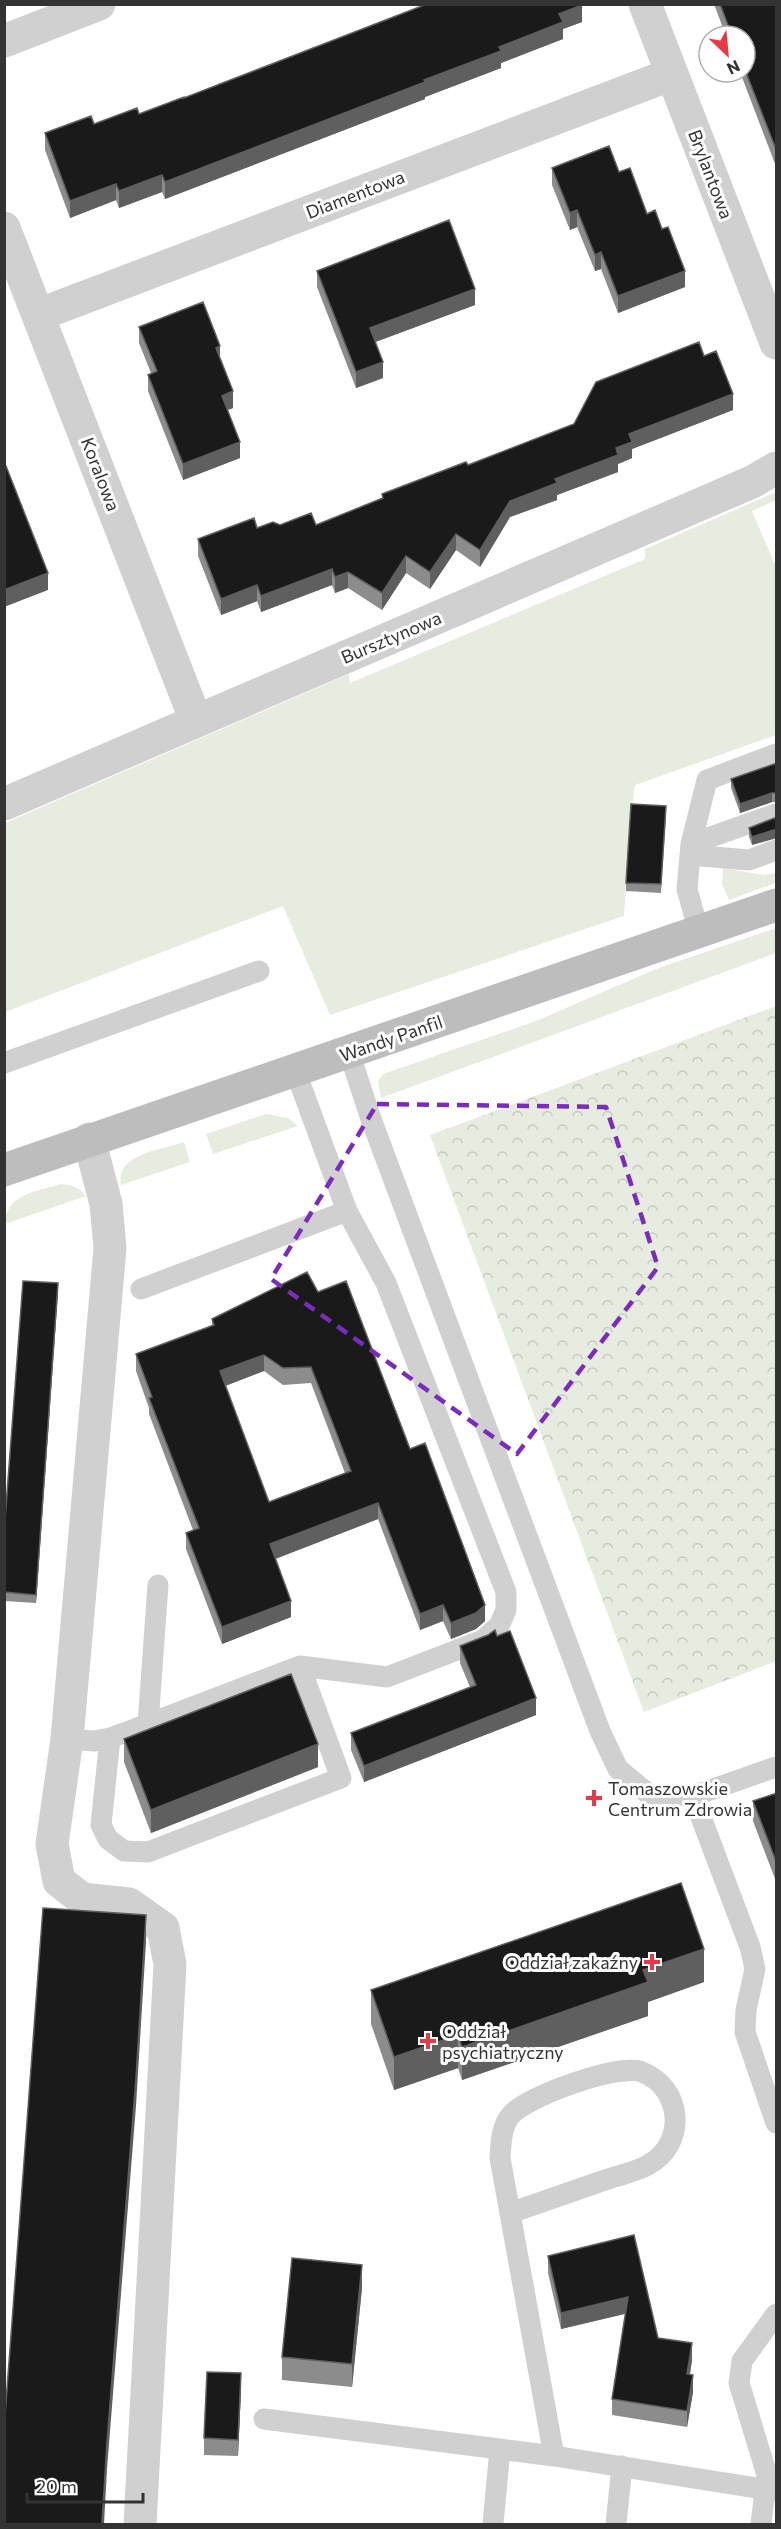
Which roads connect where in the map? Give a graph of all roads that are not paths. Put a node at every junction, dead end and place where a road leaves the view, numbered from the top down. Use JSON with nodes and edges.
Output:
{"nodes":[{"id":1,"x":99,"y":4,"type":"edge"},
{"id":2,"x":645,"y":4,"type":"edge"},
{"id":3,"x":4,"y":41,"type":"edge"},
{"id":4,"x":672,"y":74,"type":"junction"},
{"id":5,"x":4,"y":228,"type":"edge"},
{"id":6,"x":38,"y":315,"type":"junction"},
{"id":7,"x":777,"y":343,"type":"edge"},
{"id":8,"x":777,"y":468,"type":"edge"},
{"id":9,"x":196,"y":721,"type":"junction"},
{"id":10,"x":777,"y":754,"type":"edge"},
{"id":11,"x":4,"y":804,"type":"edge"},
{"id":12,"x":777,"y":814,"type":"edge"},
{"id":13,"x":691,"y":850,"type":"junction"},
{"id":14,"x":777,"y":850,"type":"edge"},
{"id":15,"x":777,"y":904,"type":"edge"},
{"id":16,"x":699,"y":932,"type":"junction"},
{"id":17,"x":259,"y":971,"type":"dead end"},
{"id":18,"x":349,"y":1052,"type":"junction"},
{"id":19,"x":4,"y":1063,"type":"edge"},
{"id":20,"x":296,"y":1070,"type":"junction"},
{"id":21,"x":89,"y":1139,"type":"junction"},
{"id":22,"x":4,"y":1170,"type":"edge"},
{"id":23,"x":347,"y":1211,"type":"junction"},
{"id":24,"x":141,"y":1289,"type":"dead end"},
{"id":25,"x":158,"y":1585,"type":"dead end"},
{"id":26,"x":300,"y":1666,"type":"junction"},
{"id":27,"x":148,"y":1724,"type":"junction"},
{"id":28,"x":110,"y":1738,"type":"junction"},
{"id":29,"x":67,"y":1739,"type":"junction"},
{"id":30,"x":777,"y":1767,"type":"edge"},
{"id":31,"x":693,"y":1796,"type":"junction"},
{"id":32,"x":777,"y":2123,"type":"edge"},
{"id":33,"x":510,"y":2213,"type":"junction"},
{"id":34,"x":777,"y":2314,"type":"edge"},
{"id":35,"x":264,"y":2419,"type":"dead end"},
{"id":36,"x":500,"y":2449,"type":"junction"},
{"id":37,"x":554,"y":2456,"type":"junction"},
{"id":38,"x":622,"y":2466,"type":"junction"},
{"id":39,"x":771,"y":2490,"type":"edge"},
{"id":40,"x":140,"y":2524,"type":"edge"},
{"id":41,"x":493,"y":2524,"type":"edge"},
{"id":42,"x":616,"y":2524,"type":"edge"},
{"id":43,"x":761,"y":2524,"type":"edge"}],
"edges":[{"from":1,"to":3,"type":"street"},
{"from":2,"to":4,"type":"street","name":"Brylantowa"},
{"from":4,"to":6,"type":"street","name":"Diamentowa"},
{"from":4,"to":7,"type":"street","name":"Brylantowa"},
{"from":5,"to":6,"type":"street","name":"Koralowa"},
{"from":6,"to":9,"type":"street","name":"Koralowa"},
{"from":8,"to":9,"type":"street","name":"Bursztynowa"},
{"from":9,"to":11,"type":"street","name":"Bursztynowa"},
{"from":10,"to":13,"type":"lane"},
{"from":12,"to":13,"type":"lane"},
{"from":13,"to":14,"type":"lane"},
{"from":13,"to":16,"type":"lane"},
{"from":15,"to":16,"type":"street","name":"Wandy Panfil"},
{"from":16,"to":18,"type":"street","name":"Wandy Panfil"},
{"from":17,"to":19,"type":"lane"},
{"from":18,"to":20,"type":"street","name":"Wandy Panfil"},
{"from":18,"to":31,"type":"lane"},
{"from":20,"to":21,"type":"street","name":"Wandy Panfil"},
{"from":20,"to":23,"type":"lane"},
{"from":21,"to":22,"type":"street","name":"Wandy Panfil"},
{"from":21,"to":29,"type":"street"},
{"from":23,"to":24,"type":"lane"},
{"from":23,"to":26,"type":"lane"},
{"from":25,"to":27,"type":"lane"},
{"from":26,"to":27,"type":"lane"},
{"from":26,"to":28,"type":"lane"},
{"from":27,"to":28,"type":"lane"},
{"from":28,"to":29,"type":"lane"},
{"from":29,"to":40,"type":"street"},
{"from":30,"to":31,"type":"lane"},
{"from":31,"to":32,"type":"lane"},
{"from":33,"to":33,"type":"lane"},
{"from":33,"to":37,"type":"lane"},
{"from":34,"to":39,"type":"lane"},
{"from":35,"to":36,"type":"lane"},
{"from":36,"to":37,"type":"lane"},
{"from":36,"to":41,"type":"lane"},
{"from":37,"to":38,"type":"lane"},
{"from":38,"to":39,"type":"lane"},
{"from":38,"to":42,"type":"lane"},
{"from":39,"to":43,"type":"lane"}]}
